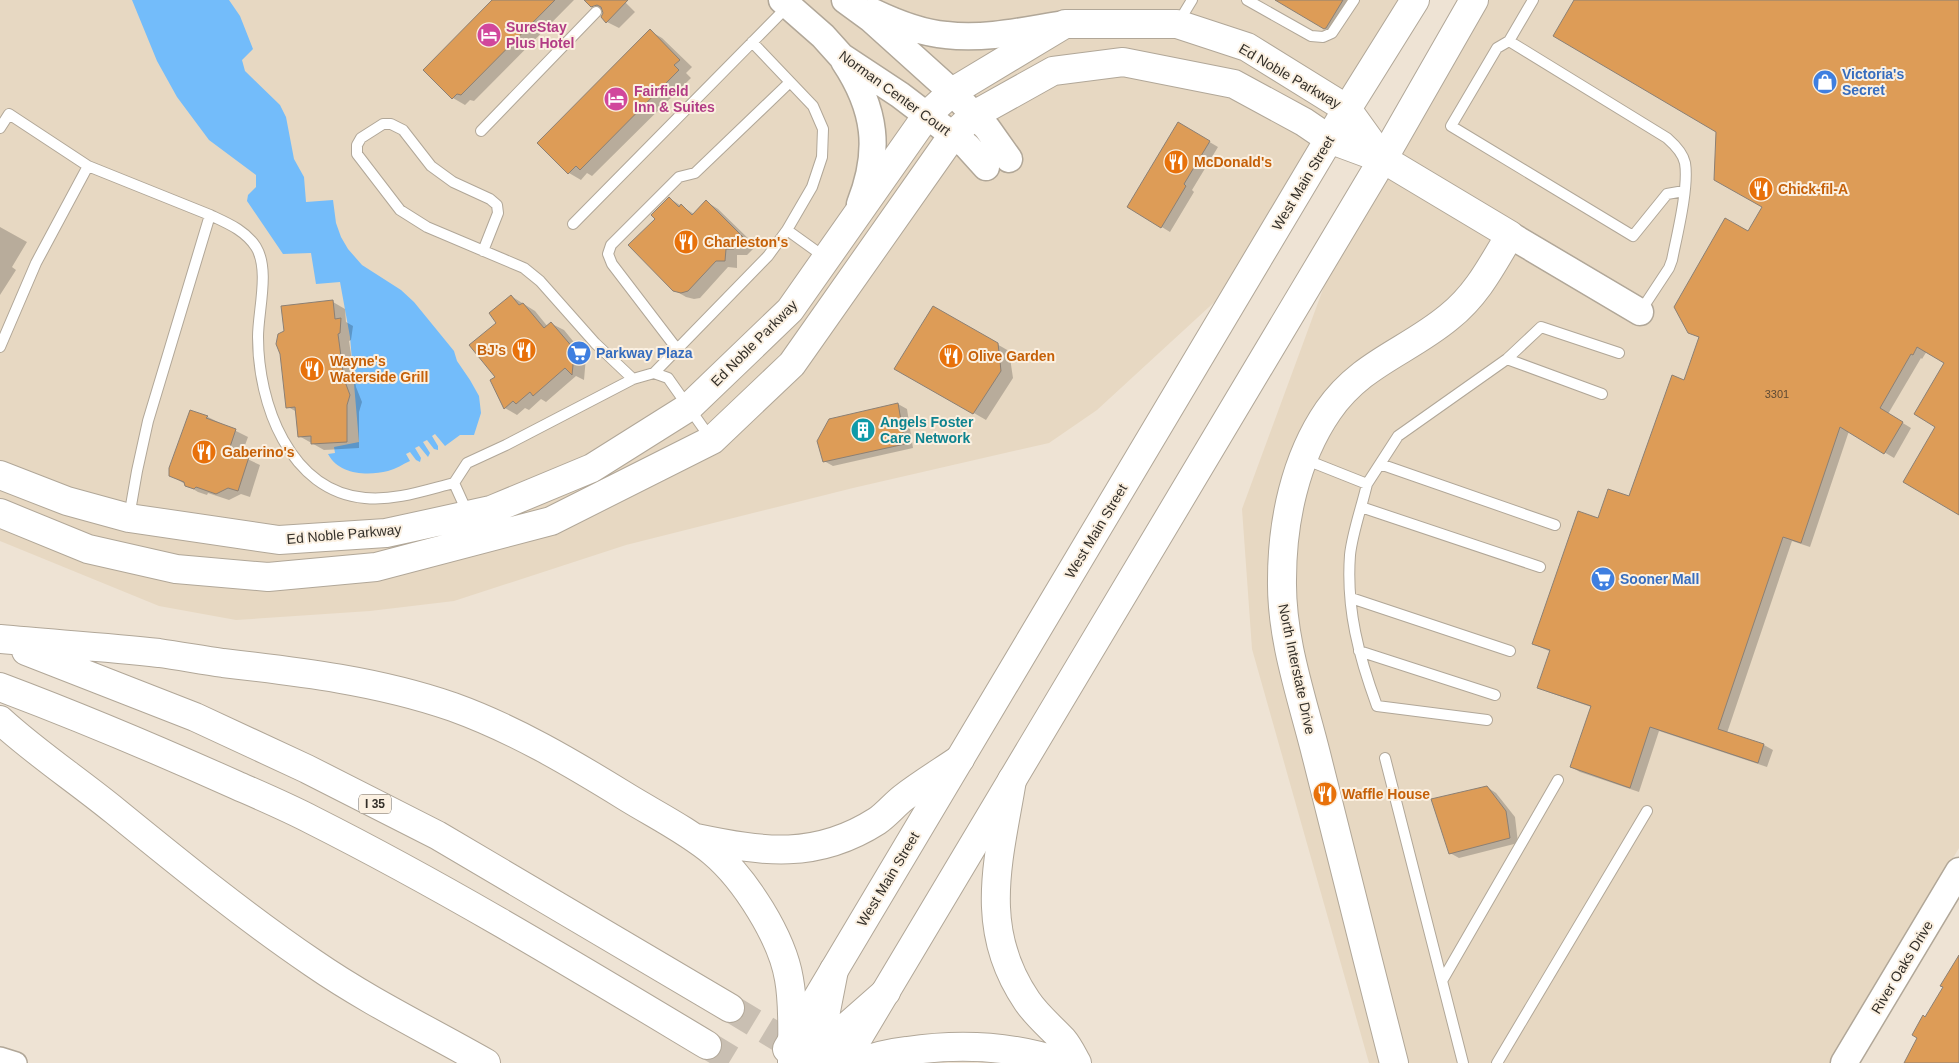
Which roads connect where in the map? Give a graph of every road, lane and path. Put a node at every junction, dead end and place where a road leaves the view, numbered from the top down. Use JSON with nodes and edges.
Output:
{"nodes":[{"id":1,"x":846,"y":0,"type":"edge"},
{"id":2,"x":1192,"y":0,"type":"edge"},
{"id":3,"x":1247,"y":0,"type":"edge"},
{"id":4,"x":1354,"y":0,"type":"edge"},
{"id":5,"x":1415,"y":0,"type":"edge"},
{"id":6,"x":1474,"y":0,"type":"edge"},
{"id":7,"x":1534,"y":0,"type":"edge"},
{"id":8,"x":785,"y":3,"type":"edge"},
{"id":9,"x":596,"y":12,"type":"dead end"},
{"id":10,"x":1065,"y":24,"type":"junction"},
{"id":11,"x":1177,"y":24,"type":"junction"},
{"id":12,"x":1509,"y":41,"type":"junction"},
{"id":13,"x":752,"y":42,"type":"junction"},
{"id":14,"x":841,"y":56,"type":"junction"},
{"id":15,"x":790,"y":82,"type":"junction"},
{"id":16,"x":952,"y":92,"type":"junction"},
{"id":17,"x":1347,"y":109,"type":"junction"},
{"id":18,"x":927,"y":115,"type":"junction"},
{"id":19,"x":974,"y":115,"type":"junction"},
{"id":20,"x":0,"y":128,"type":"edge"},
{"id":21,"x":481,"y":132,"type":"dead end"},
{"id":22,"x":953,"y":135,"type":"junction"},
{"id":23,"x":1329,"y":139,"type":"junction"},
{"id":24,"x":1382,"y":159,"type":"junction"},
{"id":25,"x":88,"y":166,"type":"junction"},
{"id":26,"x":1684,"y":191,"type":"junction"},
{"id":27,"x":210,"y":214,"type":"junction"},
{"id":28,"x":854,"y":221,"type":"junction"},
{"id":29,"x":573,"y":224,"type":"dead end"},
{"id":30,"x":787,"y":230,"type":"junction"},
{"id":31,"x":1510,"y":235,"type":"junction"},
{"id":32,"x":483,"y":250,"type":"junction"},
{"id":33,"x":827,"y":259,"type":"junction"},
{"id":34,"x":1640,"y":312,"type":"joint"},
{"id":35,"x":0,"y":348,"type":"edge"},
{"id":36,"x":677,"y":349,"type":"junction"},
{"id":37,"x":1619,"y":353,"type":"dead end"},
{"id":38,"x":1507,"y":359,"type":"junction"},
{"id":39,"x":654,"y":373,"type":"junction"},
{"id":40,"x":633,"y":379,"type":"junction"},
{"id":41,"x":1602,"y":394,"type":"dead end"},
{"id":42,"x":689,"y":407,"type":"junction"},
{"id":43,"x":712,"y":440,"type":"junction"},
{"id":44,"x":1303,"y":459,"type":"junction"},
{"id":45,"x":1380,"y":464,"type":"junction"},
{"id":46,"x":0,"y":475,"type":"edge"},
{"id":47,"x":454,"y":483,"type":"junction"},
{"id":48,"x":1367,"y":484,"type":"junction"},
{"id":49,"x":1362,"y":507,"type":"junction"},
{"id":50,"x":0,"y":513,"type":"edge"},
{"id":51,"x":468,"y":515,"type":"junction"},
{"id":52,"x":129,"y":518,"type":"junction"},
{"id":53,"x":1555,"y":524,"type":"dead end"},
{"id":54,"x":1540,"y":567,"type":"dead end"},
{"id":55,"x":1351,"y":598,"type":"junction"},
{"id":56,"x":0,"y":640,"type":"edge"},
{"id":57,"x":1359,"y":651,"type":"junction"},
{"id":58,"x":1510,"y":651,"type":"dead end"},
{"id":59,"x":0,"y":687,"type":"edge"},
{"id":60,"x":1495,"y":695,"type":"dead end"},
{"id":61,"x":0,"y":720,"type":"edge"},
{"id":62,"x":1487,"y":720,"type":"dead end"},
{"id":63,"x":1385,"y":758,"type":"dead end"},
{"id":64,"x":960,"y":759,"type":"junction"},
{"id":65,"x":1012,"y":780,"type":"junction"},
{"id":66,"x":1558,"y":780,"type":"dead end"},
{"id":67,"x":1647,"y":811,"type":"dead end"},
{"id":68,"x":692,"y":837,"type":"junction"},
{"id":69,"x":1959,"y":871,"type":"edge"},
{"id":70,"x":1442,"y":981,"type":"junction"},
{"id":71,"x":886,"y":992,"type":"junction"},
{"id":72,"x":730,"y":1008,"type":"tunnel mouth"},
{"id":73,"x":707,"y":1045,"type":"tunnel mouth"},
{"id":74,"x":1007,"y":1048,"type":"junction"},
{"id":75,"x":800,"y":1057,"type":"edge"},
{"id":76,"x":0,"y":1058,"type":"edge"},
{"id":77,"x":16,"y":1063,"type":"edge"},
{"id":78,"x":486,"y":1063,"type":"edge"},
{"id":79,"x":844,"y":1063,"type":"edge"},
{"id":80,"x":858,"y":1063,"type":"edge"},
{"id":81,"x":962,"y":1063,"type":"edge"},
{"id":82,"x":1063,"y":1063,"type":"edge"},
{"id":83,"x":1077,"y":1063,"type":"edge"},
{"id":84,"x":1394,"y":1063,"type":"edge"},
{"id":85,"x":1463,"y":1063,"type":"edge"},
{"id":86,"x":1498,"y":1063,"type":"edge"},
{"id":87,"x":1844,"y":1063,"type":"edge"}],
"edges":[{"from":1,"to":10,"type":"street"},
{"from":1,"to":16,"type":"street","name":"Norman Center Court"},
{"from":2,"to":11,"type":"lane"},
{"from":3,"to":4,"type":"lane"},
{"from":5,"to":17,"type":"main road","name":"West Main Street"},
{"from":6,"to":24,"type":"main road"},
{"from":7,"to":12,"type":"lane"},
{"from":8,"to":13,"type":"lane"},
{"from":8,"to":14,"type":"street","name":"Norman Center Court"},
{"from":9,"to":21,"type":"lane"},
{"from":10,"to":11,"type":"main road","name":"Ed Noble Parkway"},
{"from":10,"to":16,"type":"main road","name":"Ed Noble Parkway"},
{"from":11,"to":17,"type":"main road","name":"Ed Noble Parkway"},
{"from":12,"to":26,"type":"lane"},
{"from":12,"to":26,"type":"lane"},
{"from":13,"to":15,"type":"lane"},
{"from":13,"to":29,"type":"lane"},
{"from":14,"to":18,"type":"street","name":"Norman Center Court"},
{"from":14,"to":28,"type":"street"},
{"from":15,"to":30,"type":"lane"},
{"from":15,"to":36,"type":"lane"},
{"from":16,"to":18,"type":"main road","name":"Ed Noble Parkway"},
{"from":16,"to":19,"type":"street","name":"Norman Center Court"},
{"from":17,"to":23,"type":"main road","name":"West Main Street"},
{"from":17,"to":24,"type":"main road","name":"Ed Noble Parkway"},
{"from":18,"to":22,"type":"street","name":"Norman Center Court"},
{"from":18,"to":28,"type":"main road","name":"Ed Noble Parkway"},
{"from":19,"to":22,"type":"main road","name":"Ed Noble Parkway"},
{"from":19,"to":22,"type":"street","name":"Norman Center Court"},
{"from":19,"to":23,"type":"main road","name":"Ed Noble Parkway"},
{"from":20,"to":25,"type":"lane"},
{"from":22,"to":43,"type":"main road","name":"Ed Noble Parkway"},
{"from":23,"to":24,"type":"main road","name":"Ed Noble Parkway"},
{"from":23,"to":64,"type":"main road","name":"West Main Street"},
{"from":24,"to":31,"type":"main road","name":"Ed Noble Parkway"},
{"from":24,"to":65,"type":"main road"},
{"from":25,"to":27,"type":"lane"},
{"from":25,"to":35,"type":"lane"},
{"from":26,"to":34,"type":"lane"},
{"from":27,"to":47,"type":"lane"},
{"from":27,"to":52,"type":"lane"},
{"from":28,"to":33,"type":"main road","name":"Ed Noble Parkway"},
{"from":30,"to":33,"type":"lane"},
{"from":30,"to":36,"type":"lane"},
{"from":31,"to":34,"type":"street","name":"Ed Noble Parkway"},
{"from":31,"to":44,"type":"main road","name":"North Interstate Drive"},
{"from":32,"to":32,"type":"lane"},
{"from":32,"to":40,"type":"lane"},
{"from":33,"to":42,"type":"main road","name":"Ed Noble Parkway"},
{"from":36,"to":39,"type":"lane"},
{"from":37,"to":38,"type":"lane"},
{"from":38,"to":41,"type":"lane"},
{"from":38,"to":45,"type":"lane"},
{"from":39,"to":40,"type":"lane"},
{"from":39,"to":42,"type":"lane"},
{"from":40,"to":47,"type":"lane"},
{"from":42,"to":43,"type":"lane"},
{"from":42,"to":51,"type":"main road","name":"Ed Noble Parkway"},
{"from":43,"to":50,"type":"main road","name":"Ed Noble Parkway"},
{"from":44,"to":48,"type":"lane"},
{"from":44,"to":84,"type":"main road","name":"North Interstate Drive"},
{"from":45,"to":48,"type":"lane"},
{"from":45,"to":53,"type":"lane"},
{"from":46,"to":52,"type":"main road","name":"Ed Noble Parkway"},
{"from":47,"to":51,"type":"lane"},
{"from":48,"to":49,"type":"lane"},
{"from":49,"to":54,"type":"lane"},
{"from":49,"to":55,"type":"lane"},
{"from":51,"to":52,"type":"main road","name":"Ed Noble Parkway"},
{"from":55,"to":57,"type":"lane"},
{"from":55,"to":58,"type":"lane"},
{"from":56,"to":68,"type":"main road"},
{"from":56,"to":72,"type":"main road","number":"I 35"},
{"from":57,"to":60,"type":"lane"},
{"from":57,"to":62,"type":"lane"},
{"from":59,"to":73,"type":"main road"},
{"from":61,"to":78,"type":"main road"},
{"from":63,"to":70,"type":"lane"},
{"from":64,"to":68,"type":"main road"},
{"from":64,"to":75,"type":"main road","name":"West Main Street"},
{"from":65,"to":71,"type":"main road"},
{"from":65,"to":83,"type":"main road"},
{"from":66,"to":70,"type":"lane"},
{"from":67,"to":86,"type":"lane"},
{"from":68,"to":75,"type":"main road"},
{"from":69,"to":87,"type":"street","name":"River Oaks Drive"},
{"from":70,"to":85,"type":"lane"},
{"from":71,"to":75,"type":"main road"},
{"from":71,"to":79,"type":"main road"},
{"from":74,"to":80,"type":"main road"},
{"from":74,"to":81,"type":"main road"},
{"from":74,"to":82,"type":"main road"},
{"from":76,"to":77,"type":"street"}]}
